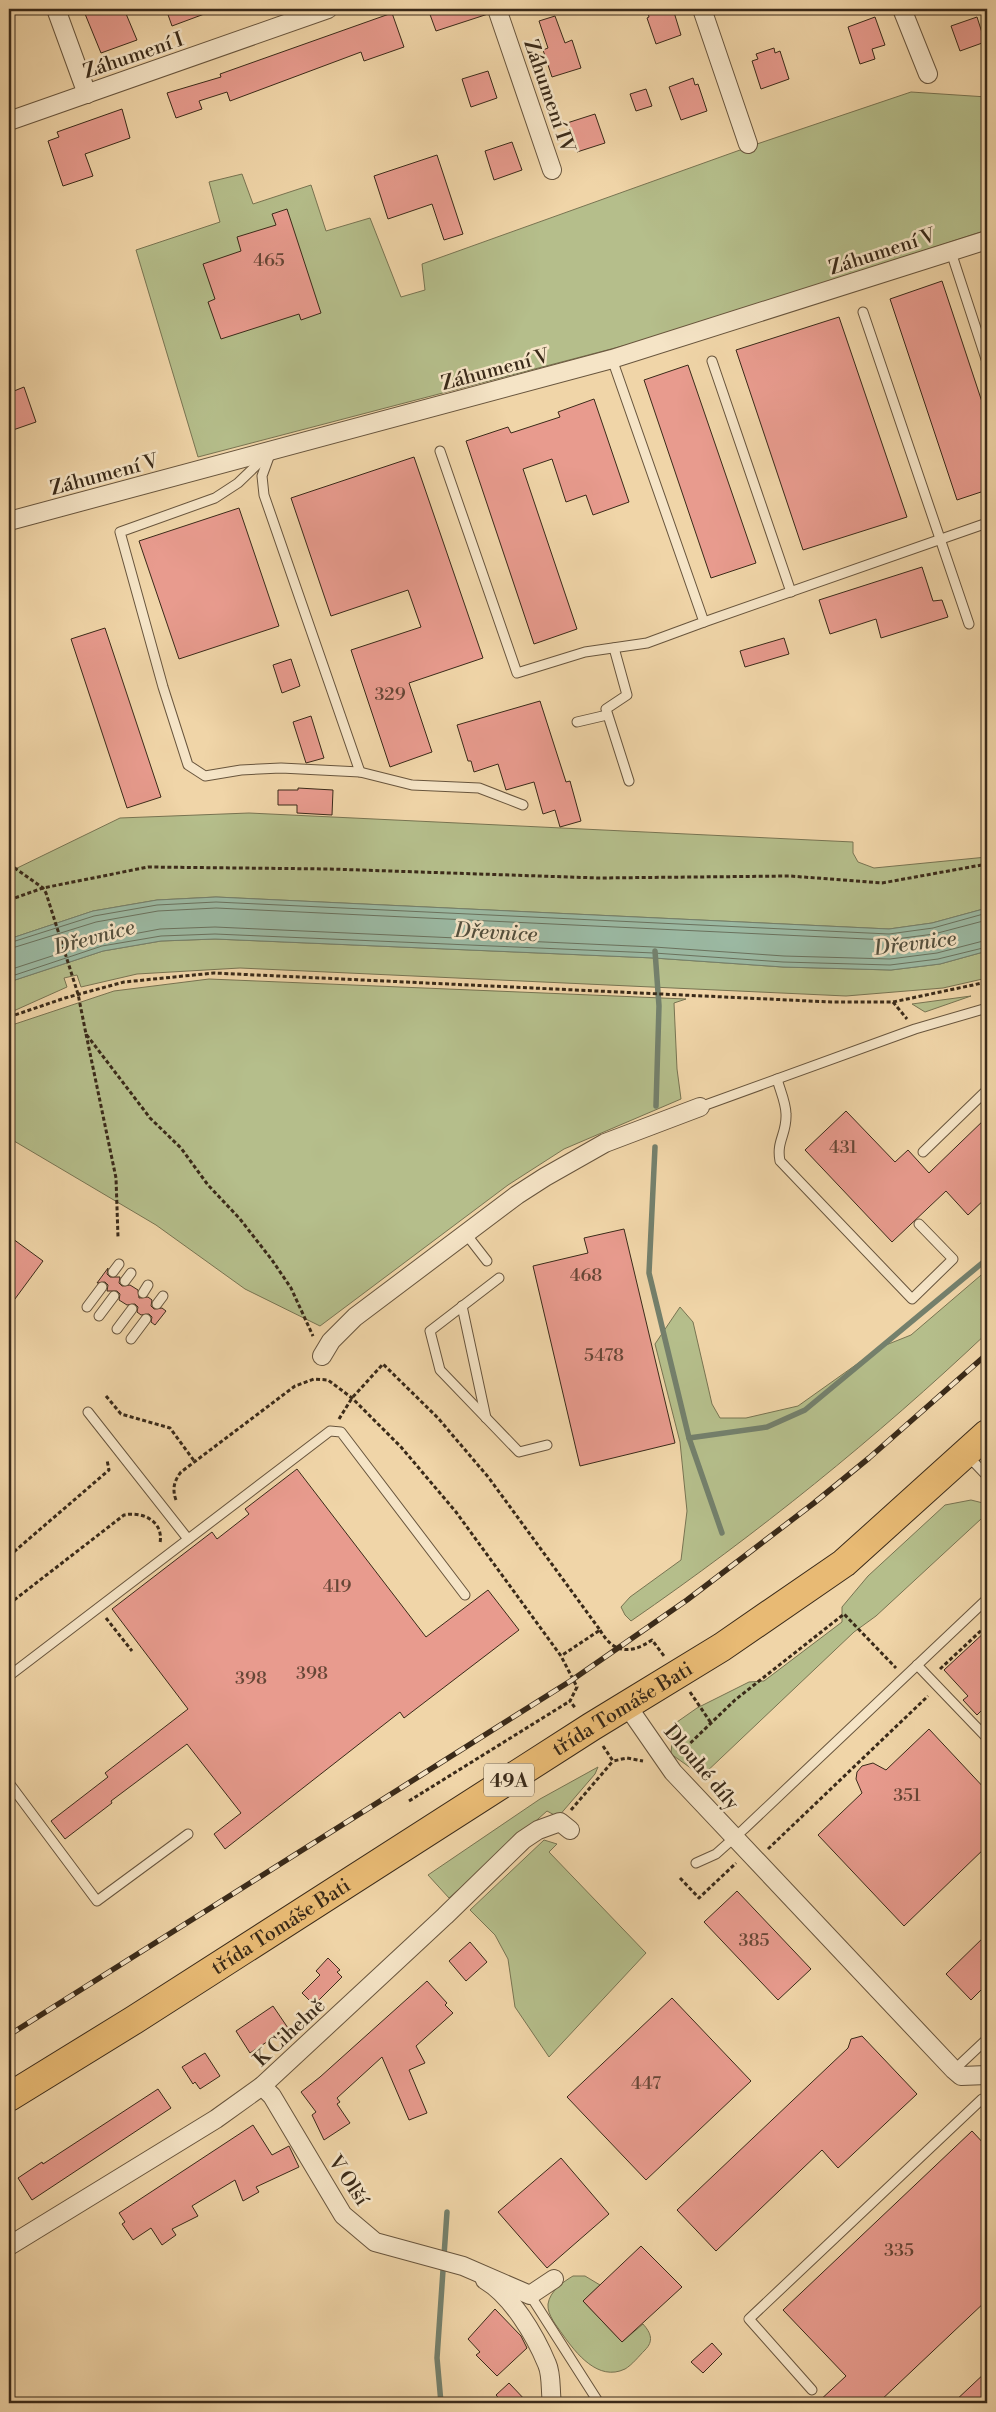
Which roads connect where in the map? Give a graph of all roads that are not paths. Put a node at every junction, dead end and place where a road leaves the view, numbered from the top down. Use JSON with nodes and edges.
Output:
{"nodes":[{"id":1,"x":56,"y":9,"type":"edge"},
{"id":2,"x":328,"y":9,"type":"edge"},
{"id":3,"x":497,"y":9,"type":"edge"},
{"id":4,"x":702,"y":9,"type":"edge"},
{"id":5,"x":902,"y":9,"type":"edge"},
{"id":6,"x":928,"y":74,"type":"dead end"},
{"id":7,"x":88,"y":94,"type":"junction"},
{"id":8,"x":9,"y":121,"type":"edge"},
{"id":9,"x":748,"y":144,"type":"dead end"},
{"id":10,"x":552,"y":170,"type":"dead end"},
{"id":11,"x":987,"y":240,"type":"edge"},
{"id":12,"x":951,"y":252,"type":"junction"},
{"id":13,"x":863,"y":312,"type":"dead end"},
{"id":14,"x":612,"y":359,"type":"junction"},
{"id":15,"x":712,"y":361,"type":"dead end"},
{"id":16,"x":987,"y":362,"type":"edge"},
{"id":17,"x":271,"y":451,"type":"junction"},
{"id":18,"x":440,"y":451,"type":"dead end"},
{"id":19,"x":9,"y":521,"type":"edge"},
{"id":20,"x":987,"y":523,"type":"edge"},
{"id":21,"x":939,"y":540,"type":"junction"},
{"id":22,"x":791,"y":592,"type":"junction"},
{"id":23,"x":704,"y":622,"type":"junction"},
{"id":24,"x":968,"y":624,"type":"dead end"},
{"id":25,"x":614,"y":648,"type":"junction"},
{"id":26,"x":606,"y":715,"type":"junction"},
{"id":27,"x":577,"y":722,"type":"dead end"},
{"id":28,"x":360,"y":772,"type":"junction"},
{"id":29,"x":629,"y":781,"type":"dead end"},
{"id":30,"x":524,"y":805,"type":"dead end"},
{"id":31,"x":987,"y":1008,"type":"edge"},
{"id":32,"x":777,"y":1079,"type":"junction"},
{"id":33,"x":987,"y":1090,"type":"edge"},
{"id":34,"x":700,"y":1107,"type":"joint"},
{"id":35,"x":923,"y":1152,"type":"dead end"},
{"id":36,"x":919,"y":1224,"type":"dead end"},
{"id":37,"x":466,"y":1234,"type":"junction"},
{"id":38,"x":487,"y":1261,"type":"dead end"},
{"id":39,"x":119,"y":1264,"type":"dead end"},
{"id":40,"x":113,"y":1272,"type":"dead end"},
{"id":41,"x":131,"y":1273,"type":"dead end"},
{"id":42,"x":499,"y":1278,"type":"dead end"},
{"id":43,"x":125,"y":1281,"type":"dead end"},
{"id":44,"x":102,"y":1287,"type":"dead end"},
{"id":45,"x":114,"y":1296,"type":"dead end"},
{"id":46,"x":163,"y":1296,"type":"dead end"},
{"id":47,"x":157,"y":1304,"type":"dead end"},
{"id":48,"x":462,"y":1306,"type":"junction"},
{"id":49,"x":87,"y":1307,"type":"dead end"},
{"id":50,"x":132,"y":1309,"type":"dead end"},
{"id":51,"x":99,"y":1316,"type":"dead end"},
{"id":52,"x":146,"y":1319,"type":"dead end"},
{"id":53,"x":117,"y":1329,"type":"dead end"},
{"id":54,"x":131,"y":1339,"type":"dead end"},
{"id":55,"x":322,"y":1356,"type":"road end"},
{"id":56,"x":88,"y":1412,"type":"dead end"},
{"id":57,"x":486,"y":1418,"type":"junction"},
{"id":58,"x":987,"y":1434,"type":"edge"},
{"id":59,"x":547,"y":1445,"type":"dead end"},
{"id":60,"x":966,"y":1454,"type":"junction"},
{"id":61,"x":987,"y":1476,"type":"edge"},
{"id":62,"x":188,"y":1539,"type":"junction"},
{"id":63,"x":465,"y":1594,"type":"dead end"},
{"id":64,"x":987,"y":1598,"type":"edge"},
{"id":65,"x":917,"y":1665,"type":"junction"},
{"id":66,"x":9,"y":1676,"type":"edge"},
{"id":67,"x":628,"y":1707,"type":"junction"},
{"id":68,"x":987,"y":1738,"type":"edge"},
{"id":69,"x":9,"y":1783,"type":"edge"},
{"id":70,"x":565,"y":1826,"type":"road end"},
{"id":71,"x":188,"y":1834,"type":"dead end"},
{"id":72,"x":734,"y":1838,"type":"junction"},
{"id":73,"x":696,"y":1863,"type":"dead end"},
{"id":74,"x":987,"y":2039,"type":"edge"},
{"id":75,"x":957,"y":2073,"type":"junction"},
{"id":76,"x":987,"y":2075,"type":"edge"},
{"id":77,"x":262,"y":2086,"type":"junction"},
{"id":78,"x":9,"y":2097,"type":"edge"},
{"id":79,"x":982,"y":2099,"type":"dead end"},
{"id":80,"x":9,"y":2246,"type":"edge"},
{"id":81,"x":463,"y":2266,"type":"junction"},
{"id":82,"x":554,"y":2279,"type":"dead end"},
{"id":83,"x":530,"y":2295,"type":"junction"},
{"id":84,"x":812,"y":2390,"type":"dead end"},
{"id":85,"x":552,"y":2403,"type":"edge"},
{"id":86,"x":599,"y":2403,"type":"edge"}],
"edges":[{"from":1,"to":7,"type":"street"},
{"from":2,"to":7,"type":"street","name":"Záhumení I"},
{"from":3,"to":10,"type":"street","name":"Záhumení IV"},
{"from":4,"to":9,"type":"street"},
{"from":5,"to":6,"type":"street"},
{"from":7,"to":8,"type":"street","name":"Záhumení I"},
{"from":11,"to":12,"type":"street","name":"Záhumení V"},
{"from":12,"to":14,"type":"street","name":"Záhumení V"},
{"from":12,"to":16,"type":"lane"},
{"from":13,"to":21,"type":"lane"},
{"from":14,"to":17,"type":"street","name":"Záhumení V"},
{"from":14,"to":23,"type":"lane"},
{"from":15,"to":22,"type":"lane"},
{"from":17,"to":19,"type":"street","name":"Záhumení V"},
{"from":17,"to":28,"type":"lane"},
{"from":17,"to":28,"type":"lane"},
{"from":18,"to":25,"type":"lane"},
{"from":20,"to":21,"type":"lane"},
{"from":21,"to":22,"type":"lane"},
{"from":21,"to":24,"type":"lane"},
{"from":22,"to":23,"type":"lane"},
{"from":23,"to":25,"type":"lane"},
{"from":25,"to":26,"type":"lane"},
{"from":26,"to":27,"type":"lane"},
{"from":26,"to":29,"type":"lane"},
{"from":28,"to":30,"type":"lane"},
{"from":31,"to":32,"type":"lane"},
{"from":32,"to":34,"type":"lane"},
{"from":32,"to":36,"type":"lane"},
{"from":33,"to":35,"type":"lane"},
{"from":34,"to":37,"type":"street"},
{"from":37,"to":38,"type":"lane"},
{"from":37,"to":55,"type":"street"},
{"from":39,"to":40,"type":"lane"},
{"from":41,"to":43,"type":"lane"},
{"from":42,"to":48,"type":"lane"},
{"from":44,"to":49,"type":"lane"},
{"from":45,"to":51,"type":"lane"},
{"from":46,"to":47,"type":"lane"},
{"from":48,"to":57,"type":"lane"},
{"from":48,"to":57,"type":"lane"},
{"from":50,"to":53,"type":"lane"},
{"from":52,"to":54,"type":"lane"},
{"from":56,"to":62,"type":"lane"},
{"from":57,"to":59,"type":"lane"},
{"from":58,"to":60,"type":"main road","name":"třída Tomáše Bati","number":"49A"},
{"from":60,"to":61,"type":"lane"},
{"from":60,"to":67,"type":"main road","name":"třída Tomáše Bati","number":"49A"},
{"from":62,"to":63,"type":"lane"},
{"from":62,"to":66,"type":"lane"},
{"from":64,"to":65,"type":"lane"},
{"from":65,"to":68,"type":"lane"},
{"from":65,"to":72,"type":"lane"},
{"from":67,"to":72,"type":"street","name":"Dlouhé díly"},
{"from":67,"to":78,"type":"main road","name":"třída Tomáše Bati","number":"49A"},
{"from":69,"to":71,"type":"lane"},
{"from":70,"to":77,"type":"street","name":"K Cihelně"},
{"from":72,"to":73,"type":"lane"},
{"from":72,"to":75,"type":"street","name":"Dlouhé díly"},
{"from":74,"to":75,"type":"lane"},
{"from":75,"to":76,"type":"street"},
{"from":77,"to":80,"type":"street","name":"K Cihelně"},
{"from":77,"to":81,"type":"street","name":"V Olší"},
{"from":79,"to":84,"type":"lane"},
{"from":81,"to":83,"type":"street","name":"V Olší"},
{"from":81,"to":85,"type":"street","name":"V Olší"},
{"from":82,"to":83,"type":"street"},
{"from":83,"to":86,"type":"lane"}]}
